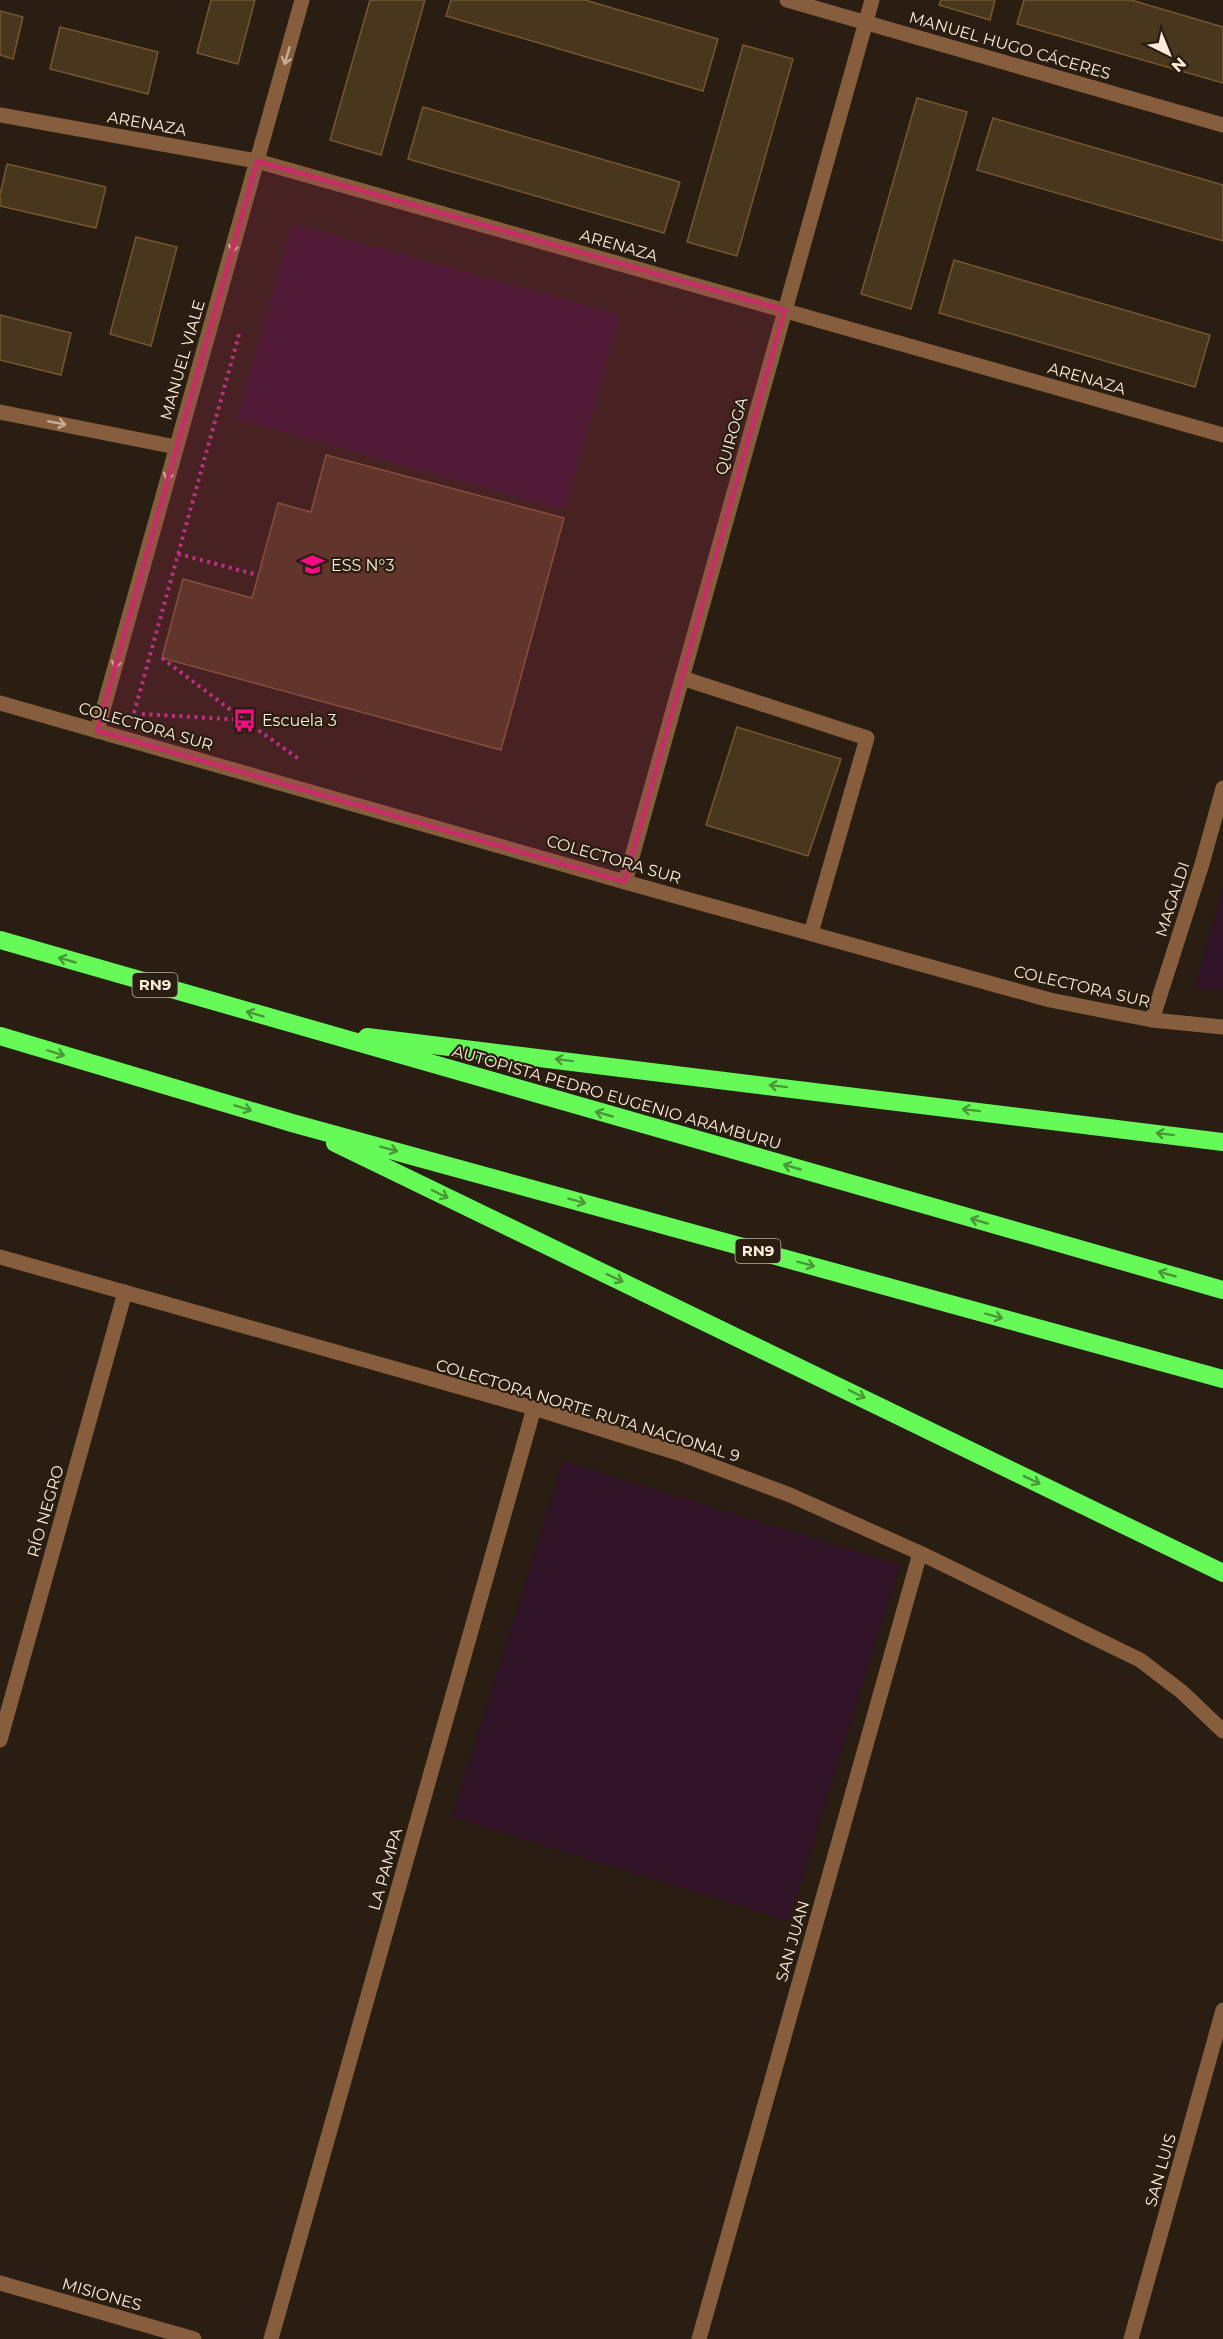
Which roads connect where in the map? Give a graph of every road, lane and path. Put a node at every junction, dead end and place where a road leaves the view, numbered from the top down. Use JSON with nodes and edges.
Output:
{"nodes":[{"id":1,"x":302,"y":0,"type":"edge"},
{"id":2,"x":787,"y":0,"type":"edge"},
{"id":3,"x":872,"y":0,"type":"edge"},
{"id":4,"x":866,"y":22,"type":"junction"},
{"id":5,"x":0,"y":115,"type":"edge"},
{"id":6,"x":1223,"y":125,"type":"edge"},
{"id":7,"x":257,"y":161,"type":"junction"},
{"id":8,"x":785,"y":310,"type":"junction"},
{"id":9,"x":241,"y":327,"type":"dead end"},
{"id":10,"x":0,"y":412,"type":"edge"},
{"id":11,"x":1223,"y":435,"type":"edge"},
{"id":12,"x":176,"y":447,"type":"junction"},
{"id":13,"x":148,"y":546,"type":"junction"},
{"id":14,"x":178,"y":554,"type":"junction"},
{"id":15,"x":258,"y":575,"type":"dead end"},
{"id":16,"x":162,"y":658,"type":"dead end"},
{"id":17,"x":682,"y":678,"type":"junction"},
{"id":18,"x":0,"y":703,"type":"edge"},
{"id":19,"x":244,"y":720,"type":"junction"},
{"id":20,"x":97,"y":730,"type":"junction"},
{"id":21,"x":302,"y":761,"type":"dead end"},
{"id":22,"x":1223,"y":788,"type":"edge"},
{"id":23,"x":625,"y":882,"type":"junction"},
{"id":24,"x":811,"y":933,"type":"junction"},
{"id":25,"x":0,"y":940,"type":"edge"},
{"id":26,"x":1152,"y":1020,"type":"junction"},
{"id":27,"x":1223,"y":1027,"type":"edge"},
{"id":28,"x":311,"y":1030,"type":"junction"},
{"id":29,"x":0,"y":1036,"type":"edge"},
{"id":30,"x":292,"y":1123,"type":"junction"},
{"id":31,"x":1223,"y":1142,"type":"edge"},
{"id":32,"x":0,"y":1257,"type":"edge"},
{"id":33,"x":1223,"y":1290,"type":"edge"},
{"id":34,"x":125,"y":1292,"type":"junction"},
{"id":35,"x":1223,"y":1379,"type":"edge"},
{"id":36,"x":534,"y":1408,"type":"junction"},
{"id":37,"x":920,"y":1553,"type":"junction"},
{"id":38,"x":1223,"y":1572,"type":"edge"},
{"id":39,"x":1223,"y":1731,"type":"edge"},
{"id":40,"x":0,"y":1740,"type":"edge"},
{"id":41,"x":1223,"y":2010,"type":"edge"},
{"id":42,"x":0,"y":2283,"type":"edge"},
{"id":43,"x":194,"y":2339,"type":"edge"},
{"id":44,"x":271,"y":2339,"type":"edge"},
{"id":45,"x":699,"y":2339,"type":"edge"},
{"id":46,"x":1131,"y":2339,"type":"edge"}],
"edges":[{"from":1,"to":7,"type":"street","name":"MANUEL VIALE","one_way":true},
{"from":2,"to":4,"type":"street","name":"MANUEL HUGO CÁCERES"},
{"from":3,"to":4,"type":"street","name":"QUIROGA"},
{"from":4,"to":6,"type":"street","name":"MANUEL HUGO CÁCERES"},
{"from":4,"to":8,"type":"street","name":"QUIROGA"},
{"from":5,"to":7,"type":"street","name":"ARENAZA"},
{"from":7,"to":8,"type":"street","name":"ARENAZA"},
{"from":7,"to":12,"type":"street","name":"MANUEL VIALE","one_way":true},
{"from":8,"to":11,"type":"street","name":"ARENAZA"},
{"from":8,"to":17,"type":"street","name":"QUIROGA"},
{"from":9,"to":14,"type":"path"},
{"from":10,"to":12,"type":"street","one_way":true},
{"from":12,"to":13,"type":"street","name":"MANUEL VIALE","one_way":true},
{"from":13,"to":14,"type":"path"},
{"from":13,"to":20,"type":"street","name":"MANUEL VIALE","one_way":true},
{"from":14,"to":15,"type":"path"},
{"from":14,"to":19,"type":"path"},
{"from":16,"to":19,"type":"path"},
{"from":17,"to":23,"type":"street","name":"QUIROGA"},
{"from":17,"to":24,"type":"street"},
{"from":18,"to":20,"type":"street","name":"COLECTORA SUR"},
{"from":19,"to":21,"type":"path"},
{"from":20,"to":23,"type":"street","name":"COLECTORA SUR"},
{"from":22,"to":26,"type":"street","name":"MAGALDI"},
{"from":23,"to":24,"type":"street","name":"COLECTORA SUR"},
{"from":24,"to":26,"type":"street","name":"COLECTORA SUR"},
{"from":28,"to":25,"type":"highway","name":"AUTOPISTA PEDRO EUGENIO ARAMBURU","number":"RN9","one_way":true},
{"from":26,"to":27,"type":"street","name":"COLECTORA SUR"},
{"from":31,"to":28,"type":"highway","one_way":true},
{"from":33,"to":28,"type":"highway","name":"AUTOPISTA PEDRO EUGENIO ARAMBURU","number":"RN9","one_way":true},
{"from":29,"to":30,"type":"highway","number":"RN9","one_way":true},
{"from":30,"to":35,"type":"highway","number":"RN9","one_way":true},
{"from":30,"to":38,"type":"highway","one_way":true},
{"from":32,"to":34,"type":"street","name":"COLECTORA NORTE RUTA NACIONAL 9"},
{"from":34,"to":36,"type":"street","name":"COLECTORA NORTE RUTA NACIONAL 9"},
{"from":34,"to":40,"type":"street","name":"RÍO NEGRO"},
{"from":36,"to":37,"type":"street","name":"COLECTORA NORTE RUTA NACIONAL 9"},
{"from":36,"to":44,"type":"street","name":"LA PAMPA"},
{"from":37,"to":39,"type":"street","name":"COLECTORA NORTE RUTA NACIONAL 9"},
{"from":37,"to":45,"type":"street","name":"SAN JUAN"},
{"from":41,"to":46,"type":"street","name":"SAN LUIS"},
{"from":42,"to":43,"type":"street","name":"MISIONES"}]}
